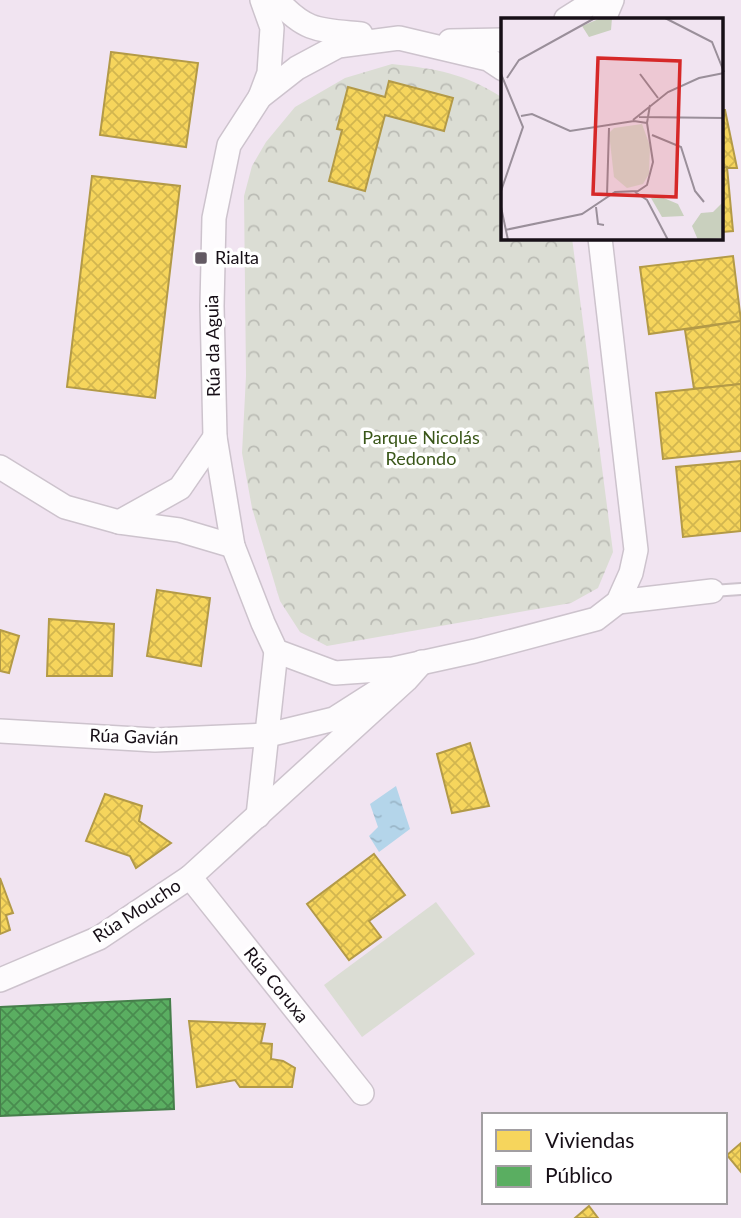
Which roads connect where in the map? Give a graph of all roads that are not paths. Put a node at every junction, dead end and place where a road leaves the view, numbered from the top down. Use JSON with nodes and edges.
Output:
{"nodes":[{"id":1,"x":262,"y":0,"type":"edge"},
{"id":2,"x":277,"y":0,"type":"edge"},
{"id":3,"x":596,"y":0,"type":"edge"},
{"id":4,"x":612,"y":0,"type":"edge"},
{"id":5,"x":568,"y":18,"type":"edge"},
{"id":6,"x":604,"y":18,"type":"edge"},
{"id":7,"x":409,"y":39,"type":"junction"},
{"id":8,"x":501,"y":40,"type":"edge"},
{"id":9,"x":501,"y":68,"type":"edge"},
{"id":10,"x":260,"y":97,"type":"junction"},
{"id":11,"x":600,"y":240,"type":"edge"},
{"id":12,"x":215,"y":437,"type":"junction"},
{"id":13,"x":0,"y":467,"type":"edge"},
{"id":14,"x":119,"y":522,"type":"junction"},
{"id":15,"x":233,"y":546,"type":"junction"},
{"id":16,"x":741,"y":589,"type":"edge"},
{"id":17,"x":712,"y":592,"type":"joint"},
{"id":18,"x":618,"y":602,"type":"junction"},
{"id":19,"x":276,"y":651,"type":"junction"},
{"id":20,"x":422,"y":662,"type":"junction"},
{"id":21,"x":393,"y":669,"type":"junction"},
{"id":22,"x":0,"y":731,"type":"edge"},
{"id":23,"x":268,"y":736,"type":"junction"},
{"id":24,"x":258,"y":816,"type":"junction"},
{"id":25,"x":190,"y":877,"type":"junction"},
{"id":26,"x":0,"y":980,"type":"edge"},
{"id":27,"x":362,"y":1093,"type":"dead end"}],
"edges":[{"from":1,"to":10,"type":"street"},
{"from":2,"to":7,"type":"street"},
{"from":3,"to":5,"type":"street"},
{"from":4,"to":6,"type":"street"},
{"from":7,"to":8,"type":"street","name":"Rúa da Aguia"},
{"from":7,"to":9,"type":"street","name":"Rúa da Aguia"},
{"from":7,"to":10,"type":"street","name":"Rúa da Aguia"},
{"from":10,"to":12,"type":"street","name":"Rúa da Aguia"},
{"from":11,"to":18,"type":"street"},
{"from":12,"to":14,"type":"street"},
{"from":12,"to":15,"type":"street","name":"Rúa da Aguia"},
{"from":13,"to":14,"type":"street"},
{"from":14,"to":15,"type":"street"},
{"from":15,"to":19,"type":"street","name":"Rúa da Aguia"},
{"from":16,"to":17,"type":"lane"},
{"from":17,"to":18,"type":"street"},
{"from":18,"to":20,"type":"street"},
{"from":19,"to":21,"type":"street"},
{"from":19,"to":23,"type":"street"},
{"from":20,"to":21,"type":"street"},
{"from":20,"to":24,"type":"street","name":"Rúa Moucho"},
{"from":21,"to":23,"type":"street"},
{"from":22,"to":23,"type":"street","name":"Rúa Gavián"},
{"from":23,"to":24,"type":"street"},
{"from":24,"to":25,"type":"street","name":"Rúa Moucho"},
{"from":25,"to":26,"type":"street","name":"Rúa Moucho"},
{"from":25,"to":27,"type":"street","name":"Rúa Coruxa"}]}
